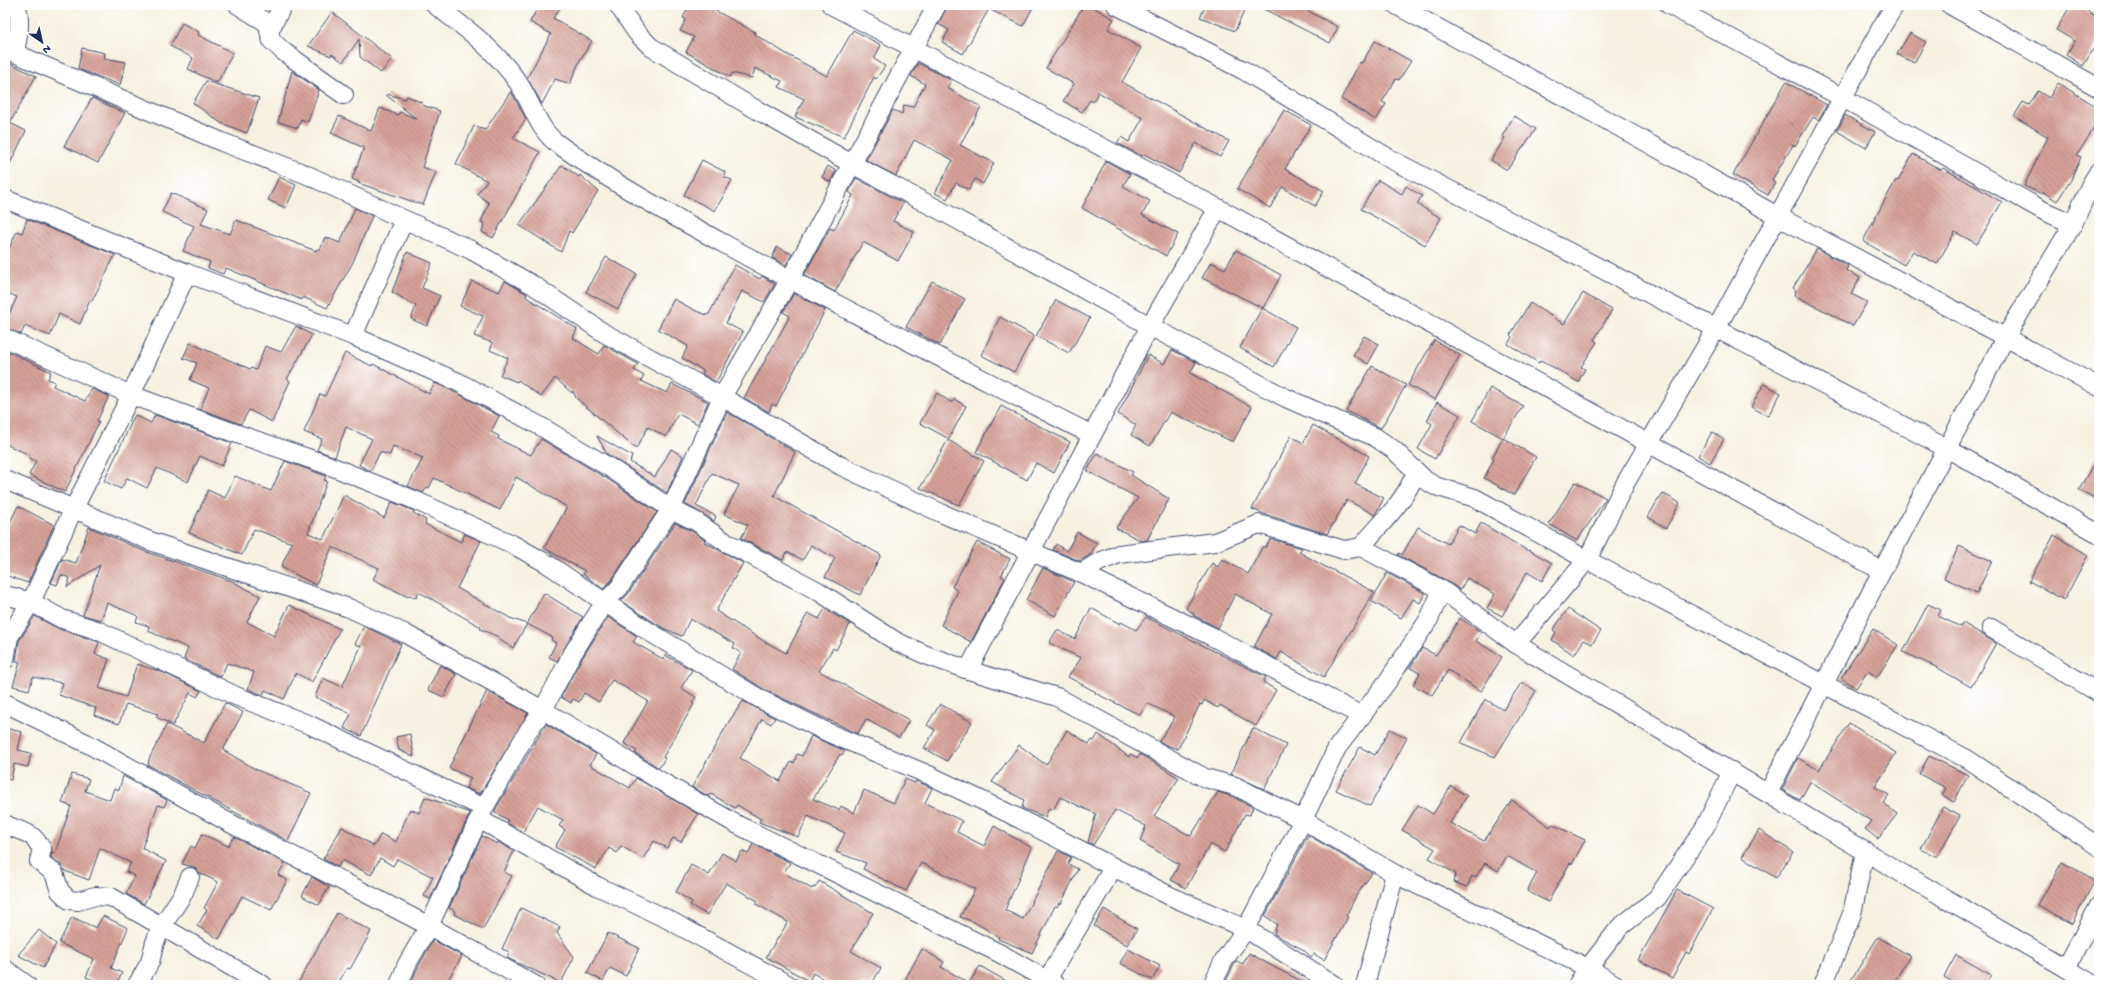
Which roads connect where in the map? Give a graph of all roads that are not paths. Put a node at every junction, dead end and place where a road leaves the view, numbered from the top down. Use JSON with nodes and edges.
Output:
{"nodes":[{"id":1,"x":16,"y":5,"type":"edge"},
{"id":2,"x":238,"y":5,"type":"edge"},
{"id":3,"x":283,"y":5,"type":"edge"},
{"id":4,"x":435,"y":5,"type":"edge"},
{"id":5,"x":618,"y":5,"type":"edge"},
{"id":6,"x":831,"y":5,"type":"edge"},
{"id":7,"x":937,"y":5,"type":"edge"},
{"id":8,"x":1116,"y":5,"type":"edge"},
{"id":9,"x":1396,"y":5,"type":"edge"},
{"id":10,"x":1669,"y":5,"type":"edge"},
{"id":11,"x":1895,"y":5,"type":"edge"},
{"id":12,"x":1950,"y":5,"type":"edge"},
{"id":13,"x":272,"y":26,"type":"junction"},
{"id":14,"x":915,"y":50,"type":"junction"},
{"id":15,"x":10,"y":51,"type":"edge"},
{"id":16,"x":2099,"y":88,"type":"edge"},
{"id":17,"x":344,"y":95,"type":"dead end"},
{"id":18,"x":1843,"y":98,"type":"junction"},
{"id":19,"x":852,"y":164,"type":"junction"},
{"id":20,"x":2099,"y":171,"type":"edge"},
{"id":21,"x":5,"y":199,"type":"edge"},
{"id":22,"x":1218,"y":208,"type":"junction"},
{"id":23,"x":1779,"y":217,"type":"junction"},
{"id":24,"x":404,"y":220,"type":"junction"},
{"id":25,"x":2073,"y":224,"type":"junction"},
{"id":26,"x":187,"y":273,"type":"junction"},
{"id":27,"x":790,"y":279,"type":"junction"},
{"id":28,"x":1150,"y":326,"type":"junction"},
{"id":29,"x":1716,"y":328,"type":"junction"},
{"id":30,"x":352,"y":336,"type":"junction"},
{"id":31,"x":5,"y":338,"type":"edge"},
{"id":32,"x":2005,"y":338,"type":"junction"},
{"id":33,"x":2099,"y":387,"type":"edge"},
{"id":34,"x":131,"y":395,"type":"junction"},
{"id":35,"x":722,"y":397,"type":"junction"},
{"id":36,"x":1092,"y":435,"type":"junction"},
{"id":37,"x":1648,"y":443,"type":"junction"},
{"id":38,"x":1948,"y":449,"type":"junction"},
{"id":39,"x":1416,"y":471,"type":"junction"},
{"id":40,"x":5,"y":480,"type":"edge"},
{"id":41,"x":671,"y":508,"type":"junction"},
{"id":42,"x":72,"y":510,"type":"junction"},
{"id":43,"x":2099,"y":534,"type":"edge"},
{"id":44,"x":1361,"y":547,"type":"junction"},
{"id":45,"x":1030,"y":551,"type":"junction"},
{"id":46,"x":1587,"y":560,"type":"junction"},
{"id":47,"x":1882,"y":571,"type":"junction"},
{"id":48,"x":1081,"y":573,"type":"junction"},
{"id":49,"x":1442,"y":590,"type":"junction"},
{"id":50,"x":5,"y":595,"type":"edge"},
{"id":51,"x":31,"y":602,"type":"junction"},
{"id":52,"x":605,"y":602,"type":"junction"},
{"id":53,"x":1991,"y":628,"type":"dead end"},
{"id":54,"x":1516,"y":644,"type":"junction"},
{"id":55,"x":5,"y":660,"type":"edge"},
{"id":56,"x":968,"y":670,"type":"junction"},
{"id":57,"x":1824,"y":683,"type":"junction"},
{"id":58,"x":2099,"y":693,"type":"edge"},
{"id":59,"x":5,"y":703,"type":"edge"},
{"id":60,"x":543,"y":710,"type":"junction"},
{"id":61,"x":1362,"y":716,"type":"junction"},
{"id":62,"x":1732,"y":771,"type":"junction"},
{"id":63,"x":1768,"y":793,"type":"junction"},
{"id":64,"x":481,"y":814,"type":"junction"},
{"id":65,"x":1303,"y":820,"type":"junction"},
{"id":66,"x":5,"y":824,"type":"edge"},
{"id":67,"x":2099,"y":847,"type":"edge"},
{"id":68,"x":1865,"y":851,"type":"junction"},
{"id":69,"x":1114,"y":868,"type":"junction"},
{"id":70,"x":1395,"y":874,"type":"junction"},
{"id":71,"x":190,"y":877,"type":"dead end"},
{"id":72,"x":2099,"y":906,"type":"edge"},
{"id":73,"x":162,"y":926,"type":"junction"},
{"id":74,"x":429,"y":926,"type":"junction"},
{"id":75,"x":1246,"y":929,"type":"junction"},
{"id":76,"x":1588,"y":968,"type":"junction"},
{"id":77,"x":2066,"y":968,"type":"junction"},
{"id":78,"x":5,"y":969,"type":"edge"},
{"id":79,"x":1051,"y":982,"type":"edge"},
{"id":80,"x":26,"y":985,"type":"edge"},
{"id":81,"x":137,"y":985,"type":"edge"},
{"id":82,"x":263,"y":985,"type":"edge"},
{"id":83,"x":399,"y":985,"type":"edge"},
{"id":84,"x":535,"y":985,"type":"edge"},
{"id":85,"x":789,"y":985,"type":"edge"},
{"id":86,"x":1212,"y":985,"type":"edge"},
{"id":87,"x":1335,"y":985,"type":"edge"},
{"id":88,"x":1365,"y":985,"type":"edge"},
{"id":89,"x":1577,"y":985,"type":"edge"},
{"id":90,"x":1616,"y":985,"type":"edge"},
{"id":91,"x":1823,"y":985,"type":"edge"},
{"id":92,"x":2094,"y":985,"type":"edge"}],
"edges":[{"from":1,"to":15,"type":"street"},
{"from":2,"to":13,"type":"street"},
{"from":3,"to":13,"type":"street"},
{"from":4,"to":27,"type":"street"},
{"from":5,"to":19,"type":"street"},
{"from":6,"to":14,"type":"street"},
{"from":7,"to":14,"type":"street"},
{"from":8,"to":29,"type":"street"},
{"from":9,"to":23,"type":"street"},
{"from":10,"to":18,"type":"street"},
{"from":11,"to":18,"type":"street"},
{"from":12,"to":16,"type":"street"},
{"from":13,"to":17,"type":"street"},
{"from":14,"to":19,"type":"street"},
{"from":14,"to":22,"type":"street"},
{"from":15,"to":24,"type":"street"},
{"from":18,"to":23,"type":"street"},
{"from":18,"to":25,"type":"street"},
{"from":19,"to":27,"type":"street"},
{"from":19,"to":28,"type":"street"},
{"from":20,"to":25,"type":"street"},
{"from":21,"to":26,"type":"street"},
{"from":22,"to":28,"type":"street"},
{"from":22,"to":37,"type":"street"},
{"from":23,"to":29,"type":"street"},
{"from":23,"to":32,"type":"street"},
{"from":24,"to":30,"type":"street"},
{"from":24,"to":35,"type":"street"},
{"from":25,"to":32,"type":"street"},
{"from":26,"to":30,"type":"street"},
{"from":26,"to":34,"type":"street"},
{"from":27,"to":35,"type":"street"},
{"from":27,"to":36,"type":"street"},
{"from":28,"to":36,"type":"street"},
{"from":28,"to":39,"type":"street"},
{"from":29,"to":37,"type":"street"},
{"from":29,"to":38,"type":"street"},
{"from":30,"to":41,"type":"street"},
{"from":31,"to":34,"type":"street"},
{"from":32,"to":33,"type":"street"},
{"from":32,"to":38,"type":"street"},
{"from":34,"to":42,"type":"street"},
{"from":34,"to":52,"type":"street"},
{"from":35,"to":41,"type":"street"},
{"from":35,"to":45,"type":"street"},
{"from":36,"to":45,"type":"street"},
{"from":37,"to":46,"type":"street"},
{"from":37,"to":47,"type":"street"},
{"from":38,"to":43,"type":"street"},
{"from":38,"to":47,"type":"street"},
{"from":39,"to":44,"type":"street"},
{"from":39,"to":46,"type":"street"},
{"from":40,"to":42,"type":"street"},
{"from":41,"to":52,"type":"street"},
{"from":41,"to":56,"type":"street"},
{"from":42,"to":51,"type":"street"},
{"from":42,"to":60,"type":"street"},
{"from":44,"to":48,"type":"street"},
{"from":44,"to":49,"type":"street"},
{"from":45,"to":48,"type":"street"},
{"from":45,"to":56,"type":"street"},
{"from":46,"to":54,"type":"street"},
{"from":46,"to":57,"type":"street"},
{"from":47,"to":57,"type":"street"},
{"from":48,"to":61,"type":"street"},
{"from":49,"to":54,"type":"street"},
{"from":49,"to":61,"type":"street"},
{"from":50,"to":51,"type":"street"},
{"from":51,"to":55,"type":"street"},
{"from":51,"to":64,"type":"street"},
{"from":52,"to":60,"type":"street"},
{"from":52,"to":69,"type":"street"},
{"from":53,"to":58,"type":"street"},
{"from":54,"to":62,"type":"street"},
{"from":56,"to":65,"type":"street"},
{"from":57,"to":63,"type":"street"},
{"from":57,"to":67,"type":"street"},
{"from":59,"to":74,"type":"street"},
{"from":60,"to":64,"type":"street"},
{"from":60,"to":79,"type":"street"},
{"from":61,"to":65,"type":"street"},
{"from":62,"to":63,"type":"street"},
{"from":62,"to":76,"type":"street"},
{"from":63,"to":68,"type":"street"},
{"from":64,"to":74,"type":"street"},
{"from":64,"to":85,"type":"street"},
{"from":65,"to":70,"type":"street"},
{"from":65,"to":75,"type":"street"},
{"from":66,"to":73,"type":"street"},
{"from":68,"to":77,"type":"street"},
{"from":68,"to":91,"type":"street"},
{"from":69,"to":75,"type":"street"},
{"from":69,"to":79,"type":"street"},
{"from":70,"to":76,"type":"street"},
{"from":70,"to":88,"type":"street"},
{"from":71,"to":73,"type":"street"},
{"from":72,"to":77,"type":"street"},
{"from":73,"to":81,"type":"street"},
{"from":73,"to":82,"type":"street"},
{"from":74,"to":83,"type":"street"},
{"from":74,"to":84,"type":"street"},
{"from":75,"to":86,"type":"street"},
{"from":75,"to":87,"type":"street"},
{"from":76,"to":89,"type":"street"},
{"from":76,"to":90,"type":"street"},
{"from":77,"to":92,"type":"street"},
{"from":78,"to":80,"type":"street"}]}
